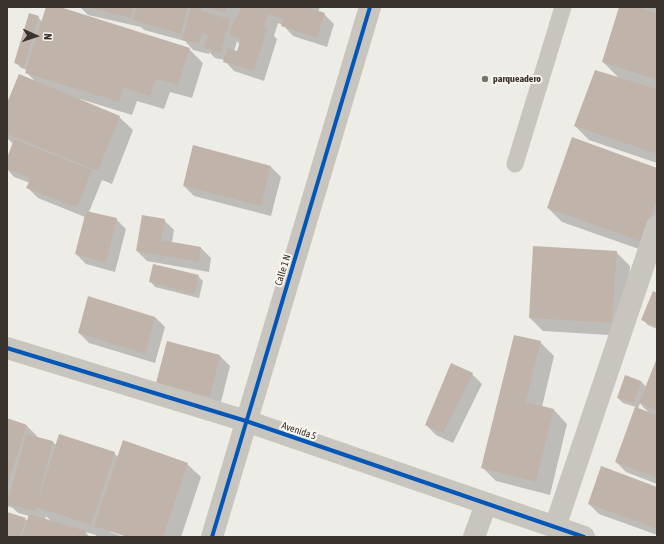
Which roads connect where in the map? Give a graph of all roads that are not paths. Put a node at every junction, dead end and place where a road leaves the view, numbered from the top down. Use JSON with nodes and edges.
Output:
{"nodes":[{"id":1,"x":370,"y":7,"type":"edge"},
{"id":2,"x":563,"y":7,"type":"edge"},
{"id":3,"x":516,"y":164,"type":"dead end"},
{"id":4,"x":657,"y":226,"type":"edge"},
{"id":5,"x":7,"y":348,"type":"edge"},
{"id":6,"x":246,"y":421,"type":"junction"},
{"id":7,"x":486,"y":504,"type":"junction"},
{"id":8,"x":555,"y":527,"type":"junction"},
{"id":9,"x":212,"y":537,"type":"edge"},
{"id":10,"x":474,"y":537,"type":"edge"},
{"id":11,"x":584,"y":537,"type":"edge"}],
"edges":[{"from":1,"to":6,"type":"street","name":"Calle 1 N"},
{"from":2,"to":3,"type":"lane"},
{"from":4,"to":8,"type":"street"},
{"from":5,"to":6,"type":"street","name":"Avenida 5"},
{"from":6,"to":7,"type":"street","name":"Avenida 5"},
{"from":6,"to":9,"type":"street","name":"Calle 1 N"},
{"from":7,"to":8,"type":"street","name":"Avenida 5"},
{"from":7,"to":10,"type":"street"},
{"from":8,"to":11,"type":"street","name":"Avenida 5"}]}
